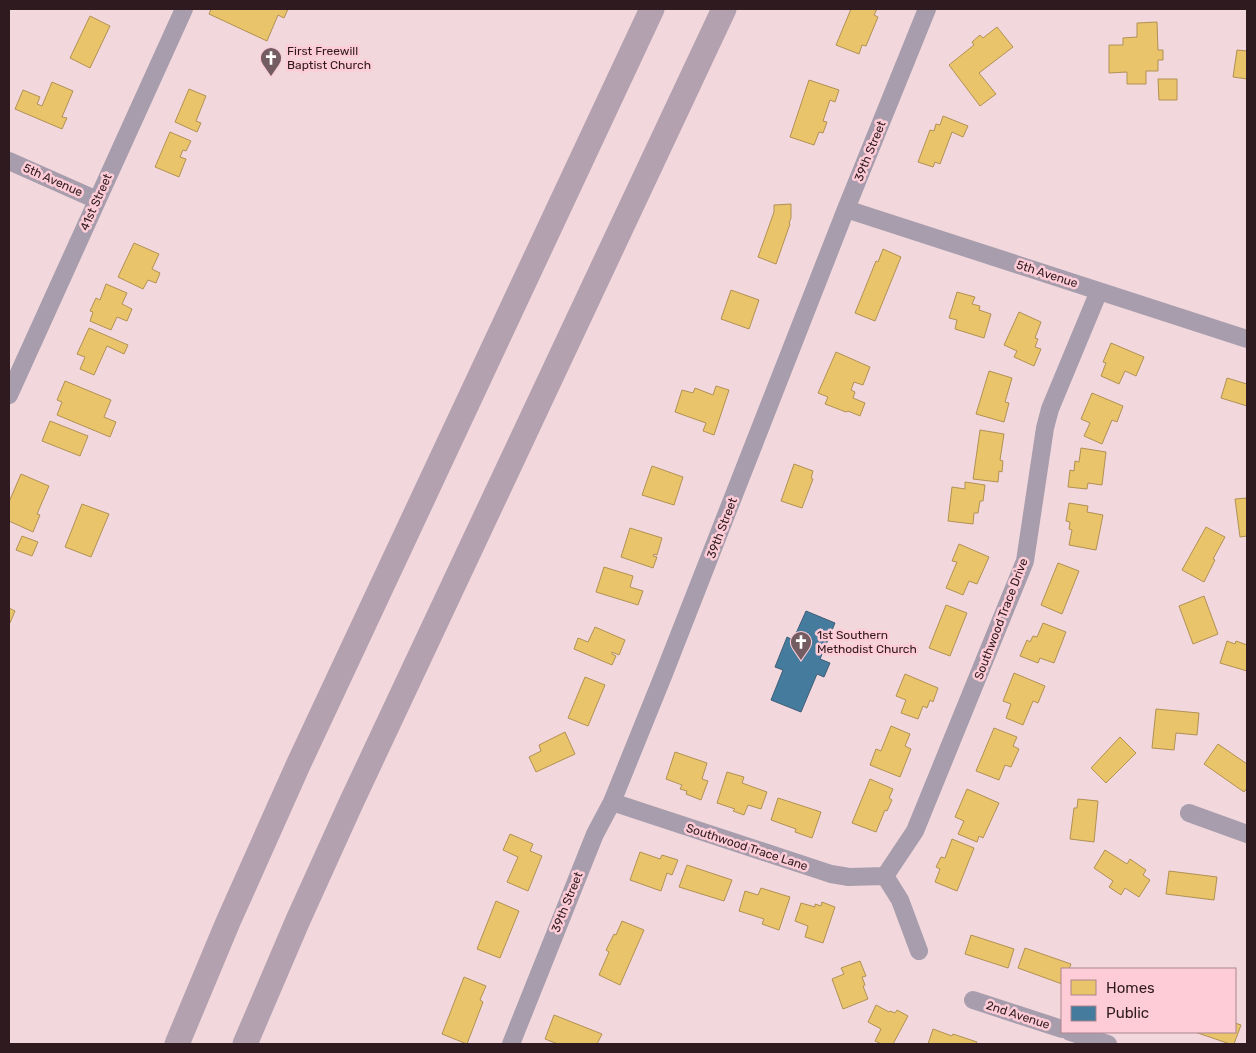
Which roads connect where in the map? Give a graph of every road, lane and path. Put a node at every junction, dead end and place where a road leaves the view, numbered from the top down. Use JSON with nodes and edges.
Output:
{"nodes":[{"id":1,"x":184,"y":9,"type":"edge"},
{"id":2,"x":652,"y":9,"type":"edge"},
{"id":3,"x":724,"y":9,"type":"edge"},
{"id":4,"x":927,"y":9,"type":"edge"},
{"id":5,"x":9,"y":161,"type":"edge"},
{"id":6,"x":97,"y":200,"type":"junction"},
{"id":7,"x":846,"y":209,"type":"junction"},
{"id":8,"x":1099,"y":291,"type":"junction"},
{"id":9,"x":1247,"y":339,"type":"edge"},
{"id":10,"x":9,"y":395,"type":"edge"},
{"id":11,"x":612,"y":802,"type":"junction"},
{"id":12,"x":1189,"y":813,"type":"dead end"},
{"id":13,"x":1247,"y":834,"type":"edge"},
{"id":14,"x":885,"y":876,"type":"junction"},
{"id":15,"x":919,"y":951,"type":"dead end"},
{"id":16,"x":973,"y":1000,"type":"dead end"},
{"id":17,"x":1061,"y":1029,"type":"edge"},
{"id":18,"x":1073,"y":1033,"type":"edge"},
{"id":19,"x":177,"y":1044,"type":"edge"},
{"id":20,"x":245,"y":1044,"type":"edge"},
{"id":21,"x":511,"y":1044,"type":"edge"},
{"id":22,"x":1108,"y":1044,"type":"edge"}],
"edges":[{"from":1,"to":6,"type":"street","name":"41st Street"},
{"from":2,"to":19,"type":"highway"},
{"from":3,"to":20,"type":"highway"},
{"from":4,"to":7,"type":"street","name":"39th Street"},
{"from":5,"to":6,"type":"street","name":"5th Avenue"},
{"from":6,"to":10,"type":"street","name":"41st Street"},
{"from":7,"to":8,"type":"street","name":"5th Avenue"},
{"from":7,"to":11,"type":"street","name":"39th Street"},
{"from":8,"to":9,"type":"street","name":"5th Avenue"},
{"from":8,"to":14,"type":"street","name":"Southwood Trace Drive"},
{"from":11,"to":14,"type":"street","name":"Southwood Trace Lane"},
{"from":11,"to":21,"type":"street","name":"39th Street"},
{"from":12,"to":13,"type":"street"},
{"from":14,"to":15,"type":"street"},
{"from":16,"to":17,"type":"street","name":"2nd Avenue"},
{"from":18,"to":22,"type":"street"}]}
